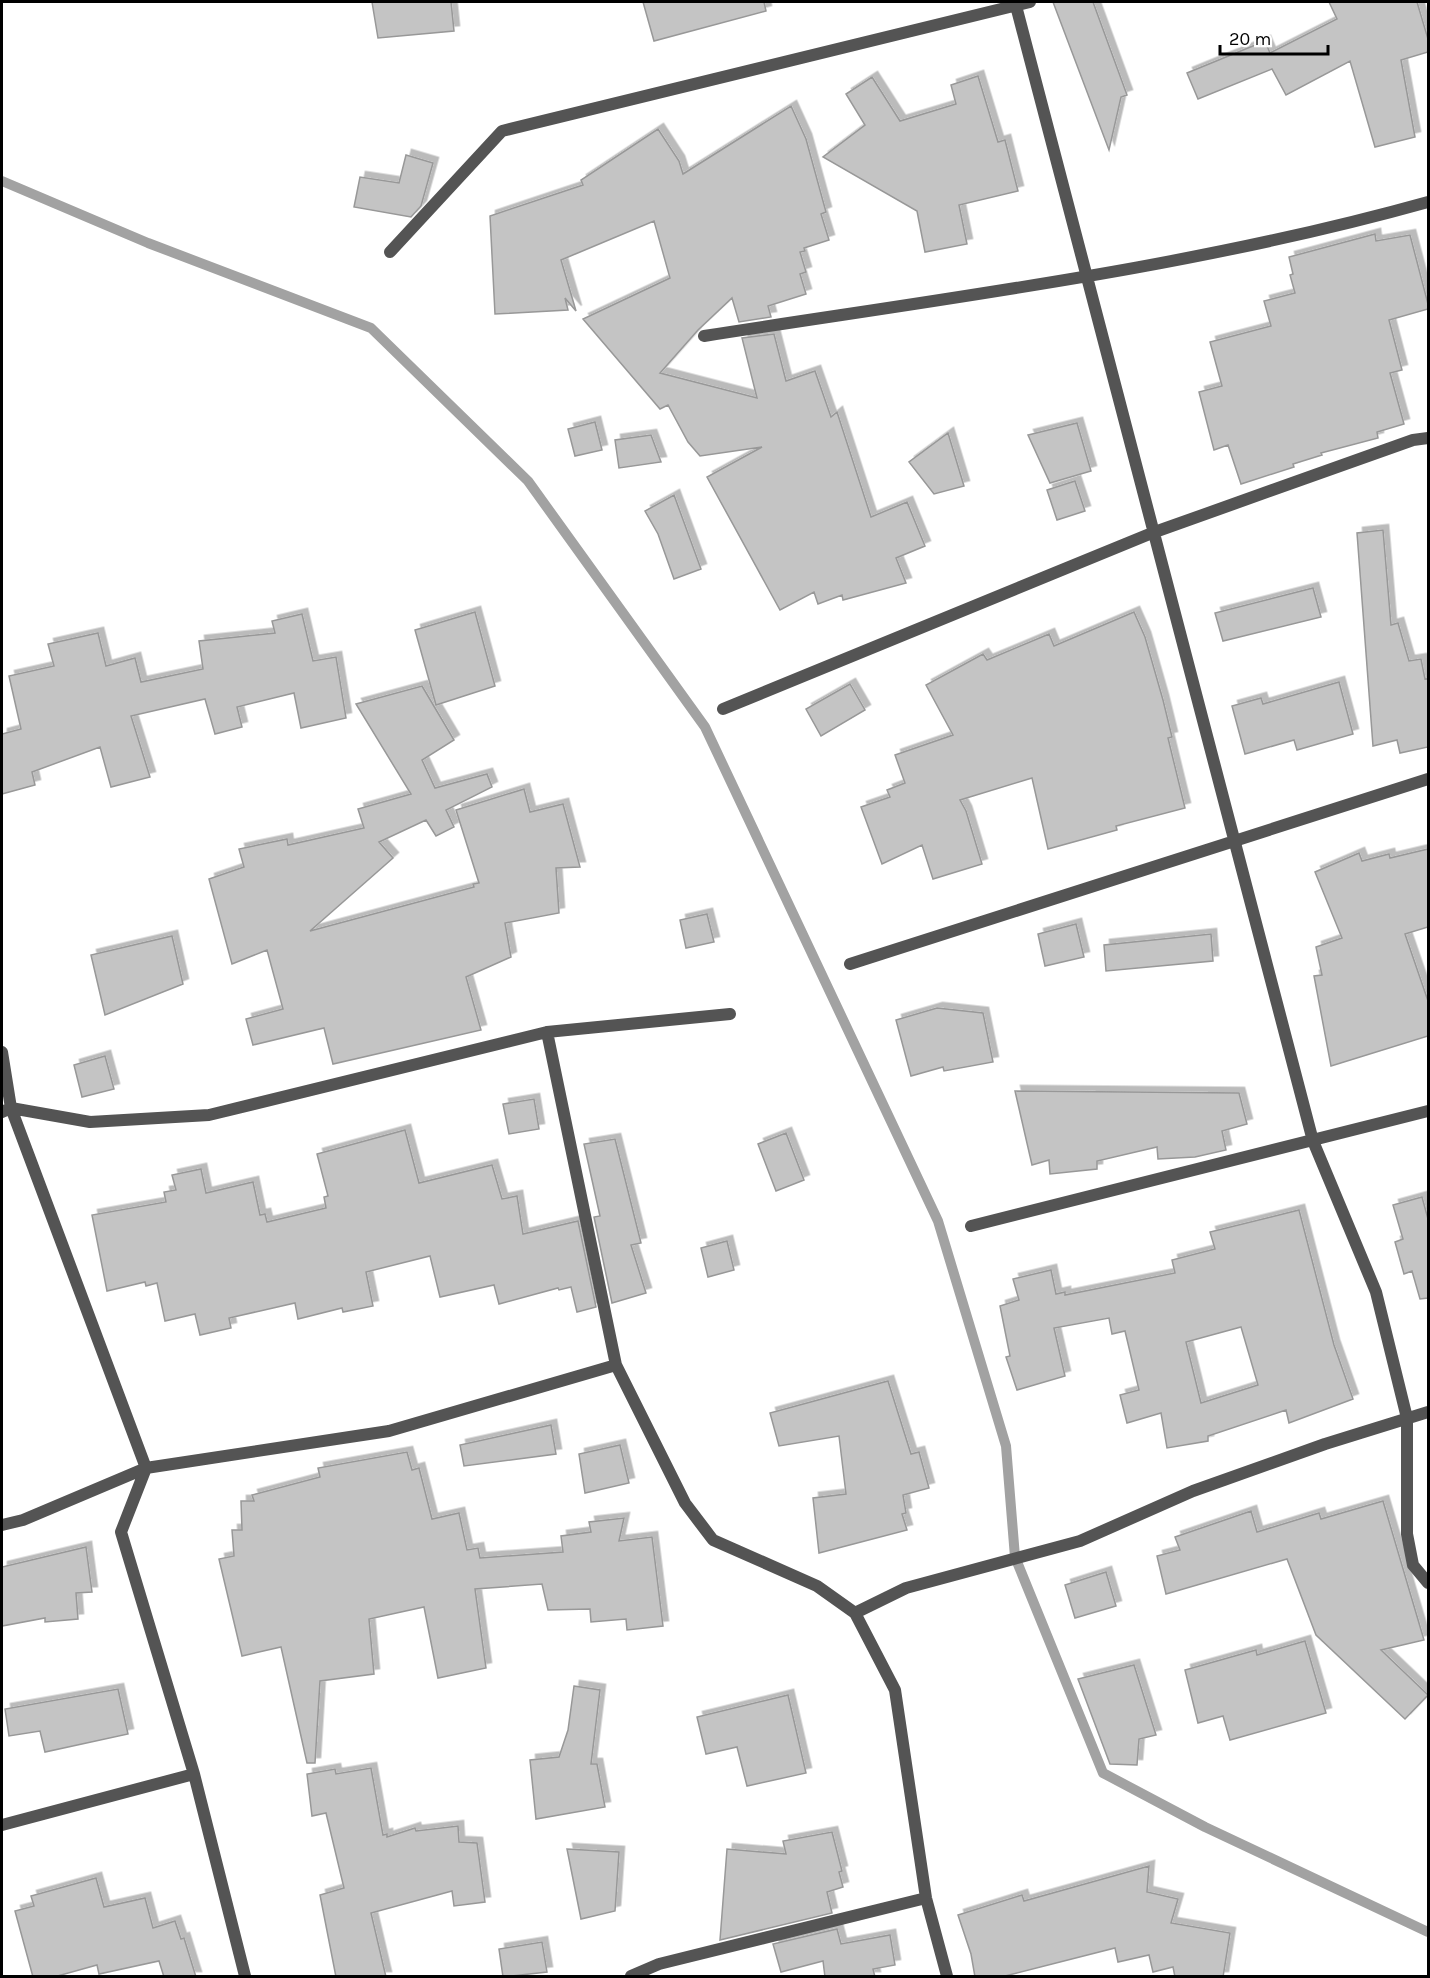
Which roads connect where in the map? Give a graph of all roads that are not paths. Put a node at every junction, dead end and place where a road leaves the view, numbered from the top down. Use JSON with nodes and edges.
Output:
{"nodes":[{"id":1,"x":1030,"y":2,"type":"edge"},
{"id":2,"x":1015,"y":4,"type":"edge"},
{"id":3,"x":1428,"y":202,"type":"edge"},
{"id":4,"x":390,"y":252,"type":"dead end"},
{"id":5,"x":1086,"y":275,"type":"junction"},
{"id":6,"x":704,"y":336,"type":"dead end"},
{"id":7,"x":1428,"y":438,"type":"edge"},
{"id":8,"x":1152,"y":533,"type":"junction"},
{"id":9,"x":723,"y":709,"type":"dead end"},
{"id":10,"x":1428,"y":779,"type":"edge"},
{"id":11,"x":1234,"y":839,"type":"junction"},
{"id":12,"x":850,"y":964,"type":"dead end"},
{"id":13,"x":730,"y":1014,"type":"dead end"},
{"id":14,"x":547,"y":1032,"type":"junction"},
{"id":15,"x":2,"y":1052,"type":"edge"},
{"id":16,"x":6,"y":1110,"type":"edge"},
{"id":17,"x":1428,"y":1111,"type":"edge"},
{"id":18,"x":1313,"y":1141,"type":"junction"},
{"id":19,"x":971,"y":1226,"type":"dead end"},
{"id":20,"x":616,"y":1365,"type":"junction"},
{"id":21,"x":1428,"y":1412,"type":"edge"},
{"id":22,"x":1407,"y":1418,"type":"junction"},
{"id":23,"x":146,"y":1468,"type":"junction"},
{"id":24,"x":2,"y":1525,"type":"edge"},
{"id":25,"x":1428,"y":1583,"type":"edge"},
{"id":26,"x":855,"y":1613,"type":"junction"},
{"id":27,"x":194,"y":1774,"type":"junction"},
{"id":28,"x":2,"y":1825,"type":"edge"},
{"id":29,"x":926,"y":1898,"type":"junction"},
{"id":30,"x":245,"y":1977,"type":"edge"},
{"id":31,"x":631,"y":1977,"type":"edge"},
{"id":32,"x":946,"y":1977,"type":"edge"}],
"edges":[{"from":1,"to":2,"type":"street"},
{"from":2,"to":4,"type":"street"},
{"from":2,"to":5,"type":"street"},
{"from":3,"to":5,"type":"street"},
{"from":5,"to":6,"type":"street"},
{"from":5,"to":8,"type":"street"},
{"from":7,"to":8,"type":"street"},
{"from":8,"to":9,"type":"street"},
{"from":8,"to":11,"type":"street"},
{"from":10,"to":11,"type":"street"},
{"from":11,"to":12,"type":"street"},
{"from":11,"to":18,"type":"street"},
{"from":13,"to":14,"type":"street"},
{"from":14,"to":16,"type":"street"},
{"from":14,"to":20,"type":"street"},
{"from":15,"to":16,"type":"street"},
{"from":16,"to":23,"type":"street"},
{"from":17,"to":18,"type":"street"},
{"from":18,"to":19,"type":"street"},
{"from":18,"to":22,"type":"street"},
{"from":20,"to":23,"type":"street"},
{"from":20,"to":26,"type":"street"},
{"from":21,"to":22,"type":"street"},
{"from":22,"to":25,"type":"street"},
{"from":22,"to":26,"type":"street"},
{"from":23,"to":24,"type":"street"},
{"from":23,"to":27,"type":"street"},
{"from":26,"to":29,"type":"street"},
{"from":27,"to":28,"type":"street"},
{"from":27,"to":30,"type":"street"},
{"from":29,"to":31,"type":"street"},
{"from":29,"to":32,"type":"street"}]}
